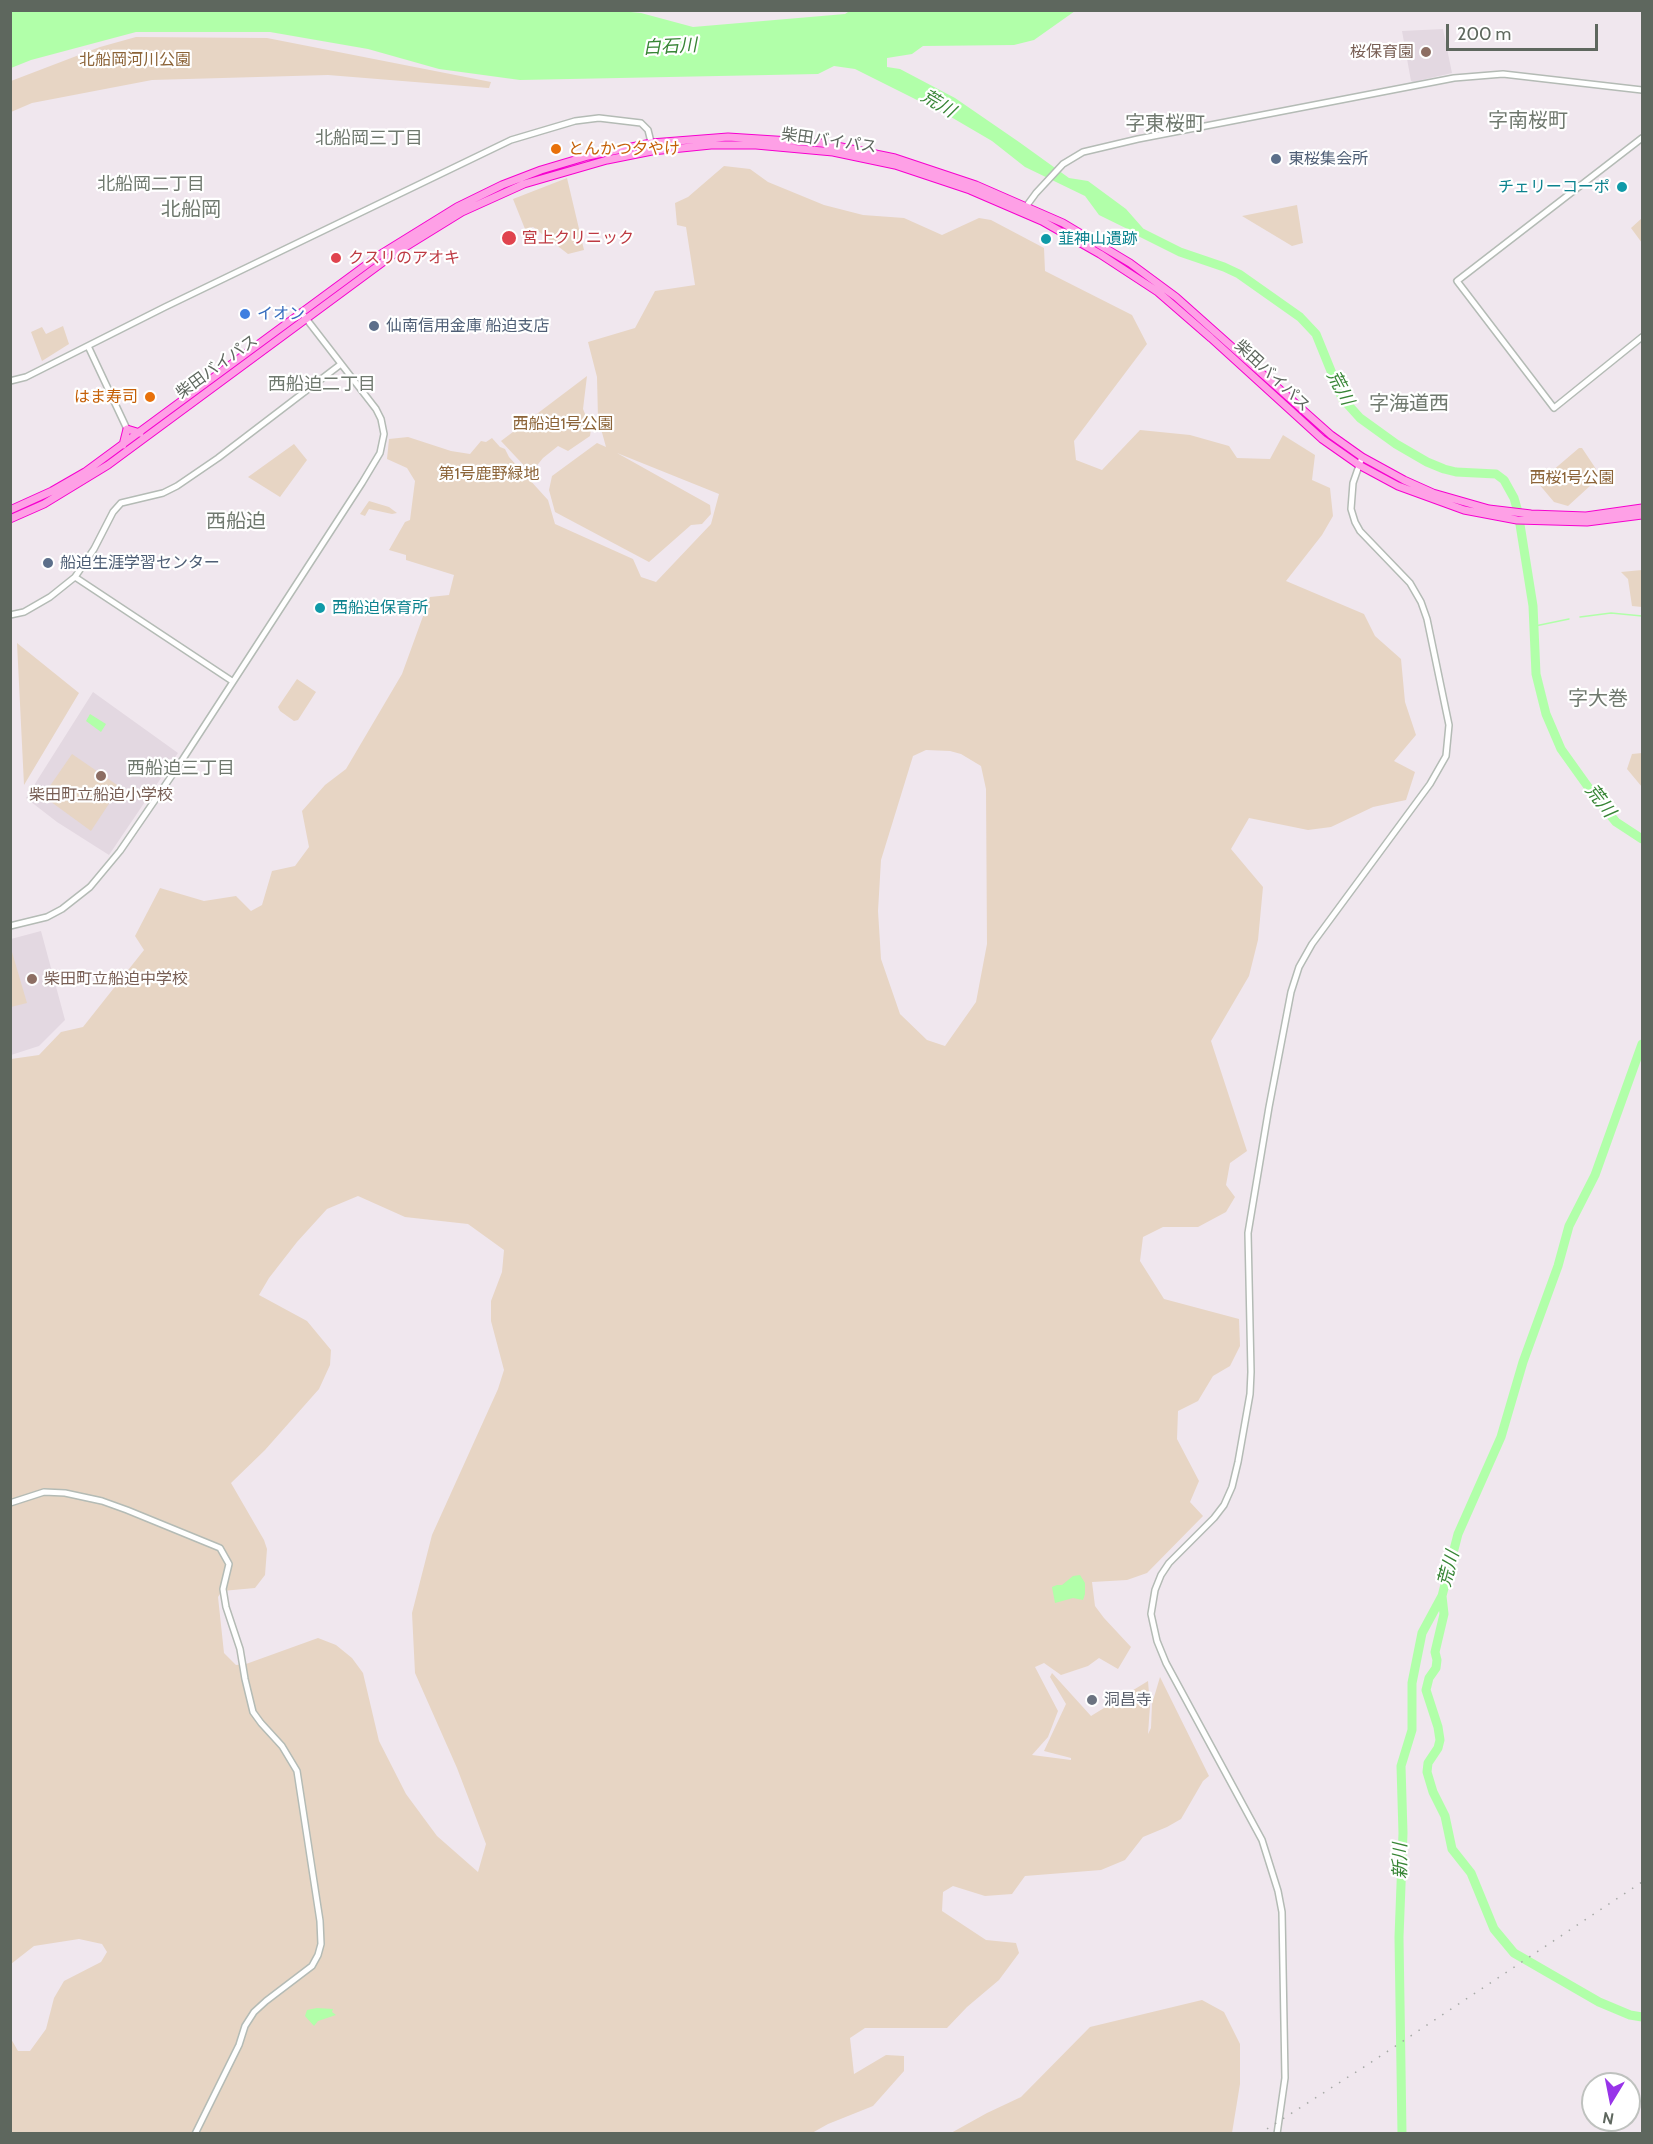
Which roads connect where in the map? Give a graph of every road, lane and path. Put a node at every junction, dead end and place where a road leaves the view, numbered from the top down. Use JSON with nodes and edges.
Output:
{"nodes":[{"id":1,"x":1642,"y":90,"type":"edge"},
{"id":2,"x":1642,"y":138,"type":"edge"},
{"id":3,"x":652,"y":147,"type":"junction"},
{"id":4,"x":1024,"y":209,"type":"junction"},
{"id":5,"x":304,"y":315,"type":"junction"},
{"id":6,"x":1642,"y":337,"type":"edge"},
{"id":7,"x":88,"y":346,"type":"junction"},
{"id":8,"x":341,"y":364,"type":"junction"},
{"id":9,"x":10,"y":381,"type":"edge"},
{"id":10,"x":127,"y":429,"type":"junction"},
{"id":11,"x":140,"y":433,"type":"junction"},
{"id":12,"x":123,"y":446,"type":"junction"},
{"id":13,"x":1361,"y":461,"type":"junction"},
{"id":14,"x":1642,"y":508,"type":"edge"},
{"id":15,"x":10,"y":510,"type":"edge"},
{"id":16,"x":1642,"y":515,"type":"edge"},
{"id":17,"x":10,"y":519,"type":"edge"},
{"id":18,"x":1549,"y":519,"type":"junction"},
{"id":19,"x":75,"y":577,"type":"junction"},
{"id":20,"x":10,"y":615,"type":"edge"},
{"id":21,"x":232,"y":681,"type":"junction"},
{"id":22,"x":10,"y":926,"type":"edge"},
{"id":23,"x":10,"y":1503,"type":"edge"},
{"id":24,"x":195,"y":2133,"type":"edge"},
{"id":25,"x":1277,"y":2133,"type":"edge"}],
"edges":[{"from":1,"to":4,"type":"street"},
{"from":2,"to":6,"type":"street"},
{"from":3,"to":4,"type":"highway","name":"柴田バイパス"},
{"from":3,"to":5,"type":"highway","name":"柴田バイパス"},
{"from":3,"to":7,"type":"street"},
{"from":4,"to":13,"type":"highway","name":"柴田バイパス"},
{"from":5,"to":8,"type":"street"},
{"from":5,"to":11,"type":"highway","name":"柴田バイパス"},
{"from":5,"to":17,"type":"highway","name":"柴田バイパス"},
{"from":7,"to":9,"type":"street"},
{"from":7,"to":10,"type":"street"},
{"from":8,"to":19,"type":"street"},
{"from":8,"to":21,"type":"street"},
{"from":10,"to":11,"type":"highway"},
{"from":10,"to":12,"type":"highway"},
{"from":11,"to":12,"type":"highway","name":"柴田バイパス"},
{"from":12,"to":15,"type":"highway","name":"柴田バイパス"},
{"from":13,"to":18,"type":"highway","name":"柴田バイパス"},
{"from":13,"to":18,"type":"highway","name":"柴田バイパス"},
{"from":13,"to":25,"type":"street"},
{"from":14,"to":18,"type":"highway","name":"柴田バイパス"},
{"from":16,"to":18,"type":"highway","name":"柴田バイパス"},
{"from":19,"to":20,"type":"street"},
{"from":19,"to":21,"type":"street"},
{"from":21,"to":22,"type":"street"},
{"from":23,"to":24,"type":"street"}]}
